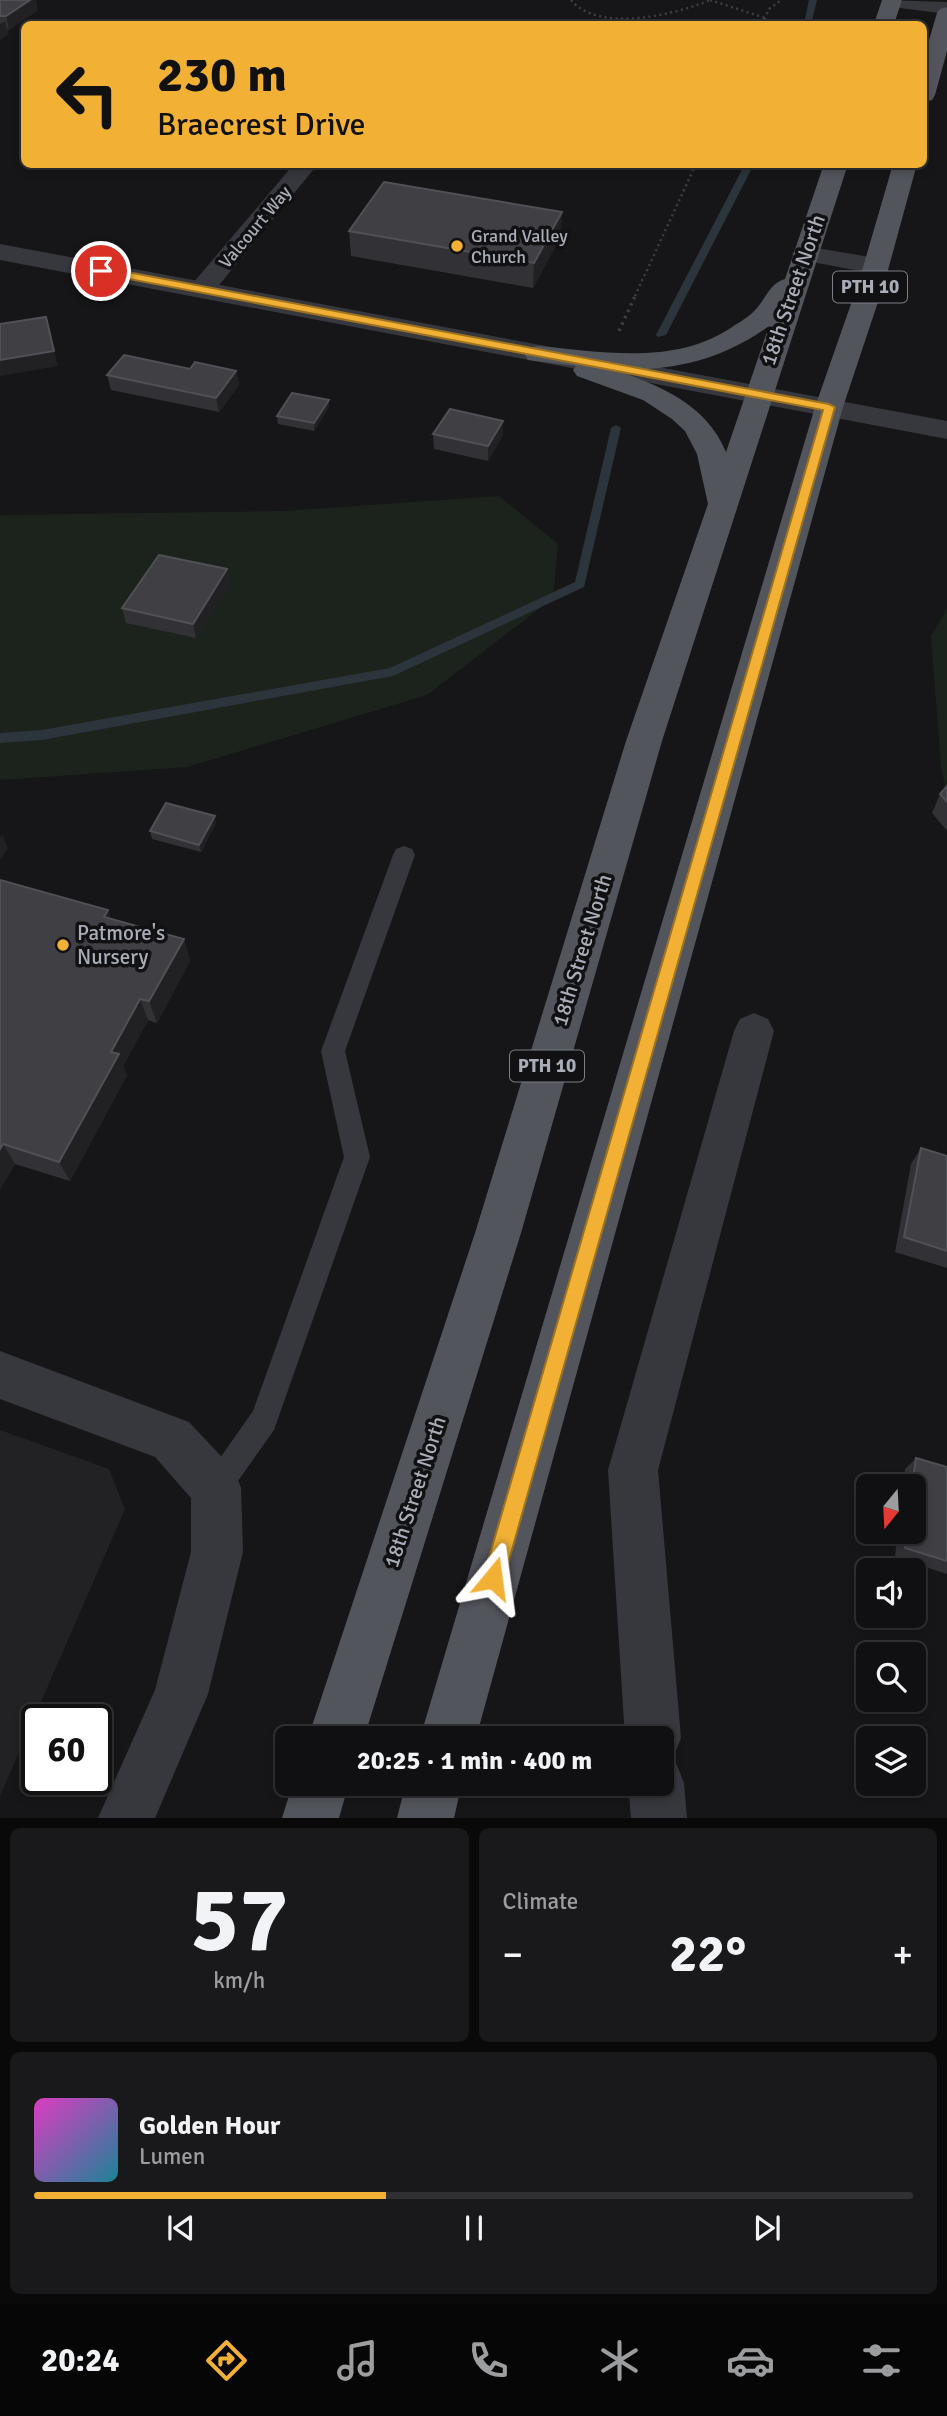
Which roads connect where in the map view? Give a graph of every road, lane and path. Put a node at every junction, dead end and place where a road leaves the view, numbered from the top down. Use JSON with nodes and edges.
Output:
{"nodes":[{"id":1,"x":571,"y":0,"type":"edge"},
{"id":2,"x":710,"y":0,"type":"edge"},
{"id":3,"x":781,"y":0,"type":"edge"},
{"id":4,"x":892,"y":0,"type":"edge"},
{"id":5,"x":947,"y":10,"type":"edge"},
{"id":6,"x":765,"y":18,"type":"junction"},
{"id":7,"x":764,"y":21,"type":"edge"},
{"id":8,"x":885,"y":21,"type":"edge"},
{"id":9,"x":927,"y":84,"type":"edge"},
{"id":10,"x":304,"y":168,"type":"edge"},
{"id":11,"x":694,"y":168,"type":"edge"},
{"id":12,"x":835,"y":168,"type":"edge"},
{"id":13,"x":904,"y":168,"type":"edge"},
{"id":14,"x":0,"y":252,"type":"edge"},
{"id":15,"x":803,"y":260,"type":"junction"},
{"id":16,"x":876,"y":265,"type":"junction"},
{"id":17,"x":202,"y":289,"type":"junction"},
{"id":18,"x":618,"y":333,"type":"dead end"},
{"id":19,"x":538,"y":354,"type":"junction"},
{"id":20,"x":758,"y":394,"type":"junction"},
{"id":21,"x":829,"y":407,"type":"junction"},
{"id":22,"x":947,"y":430,"type":"edge"},
{"id":23,"x":722,"y":503,"type":"junction"},
{"id":24,"x":404,"y":855,"type":"dead end"},
{"id":25,"x":754,"y":1031,"type":"dead end"},
{"id":26,"x":0,"y":1375,"type":"edge"},
{"id":27,"x":216,"y":1488,"type":"junction"},
{"id":28,"x":340,"y":1726,"type":"edge"},
{"id":29,"x":450,"y":1726,"type":"edge"},
{"id":30,"x":652,"y":1726,"type":"edge"},
{"id":31,"x":317,"y":1796,"type":"edge"},
{"id":32,"x":431,"y":1796,"type":"edge"},
{"id":33,"x":657,"y":1796,"type":"edge"},
{"id":34,"x":126,"y":1818,"type":"edge"},
{"id":35,"x":310,"y":1818,"type":"edge"},
{"id":36,"x":425,"y":1818,"type":"edge"},
{"id":37,"x":659,"y":1818,"type":"edge"}],
"edges":[{"from":1,"to":2,"type":"path"},
{"from":2,"to":6,"type":"path"},
{"from":3,"to":6,"type":"path"},
{"from":4,"to":5,"type":"street"},
{"from":4,"to":8,"type":"main road"},
{"from":5,"to":9,"type":"main road"},
{"from":6,"to":7,"type":"path"},
{"from":10,"to":17,"type":"street","name":"Valcourt Way"},
{"from":11,"to":18,"type":"path"},
{"from":12,"to":15,"type":"main road","name":"18th Street North","number":"PTH 10"},
{"from":13,"to":16,"type":"main road","number":"PTH 10"},
{"from":14,"to":17,"type":"street"},
{"from":15,"to":16,"type":"street"},
{"from":15,"to":19,"type":"main road"},
{"from":15,"to":20,"type":"main road","name":"18th Street North","number":"PTH 10"},
{"from":16,"to":21,"type":"main road","number":"PTH 10"},
{"from":17,"to":19,"type":"street"},
{"from":19,"to":20,"type":"street"},
{"from":19,"to":23,"type":"main road"},
{"from":20,"to":21,"type":"street"},
{"from":20,"to":23,"type":"main road","name":"18th Street North","number":"PTH 10"},
{"from":21,"to":22,"type":"street"},
{"from":21,"to":29,"type":"main road","number":"PTH 10"},
{"from":23,"to":28,"type":"main road","name":"18th Street North","number":"PTH 10"},
{"from":24,"to":27,"type":"lane"},
{"from":25,"to":30,"type":"street"},
{"from":26,"to":27,"type":"street"},
{"from":27,"to":34,"type":"street"},
{"from":31,"to":35,"type":"main road"},
{"from":32,"to":36,"type":"main road"},
{"from":33,"to":37,"type":"street"}]}
